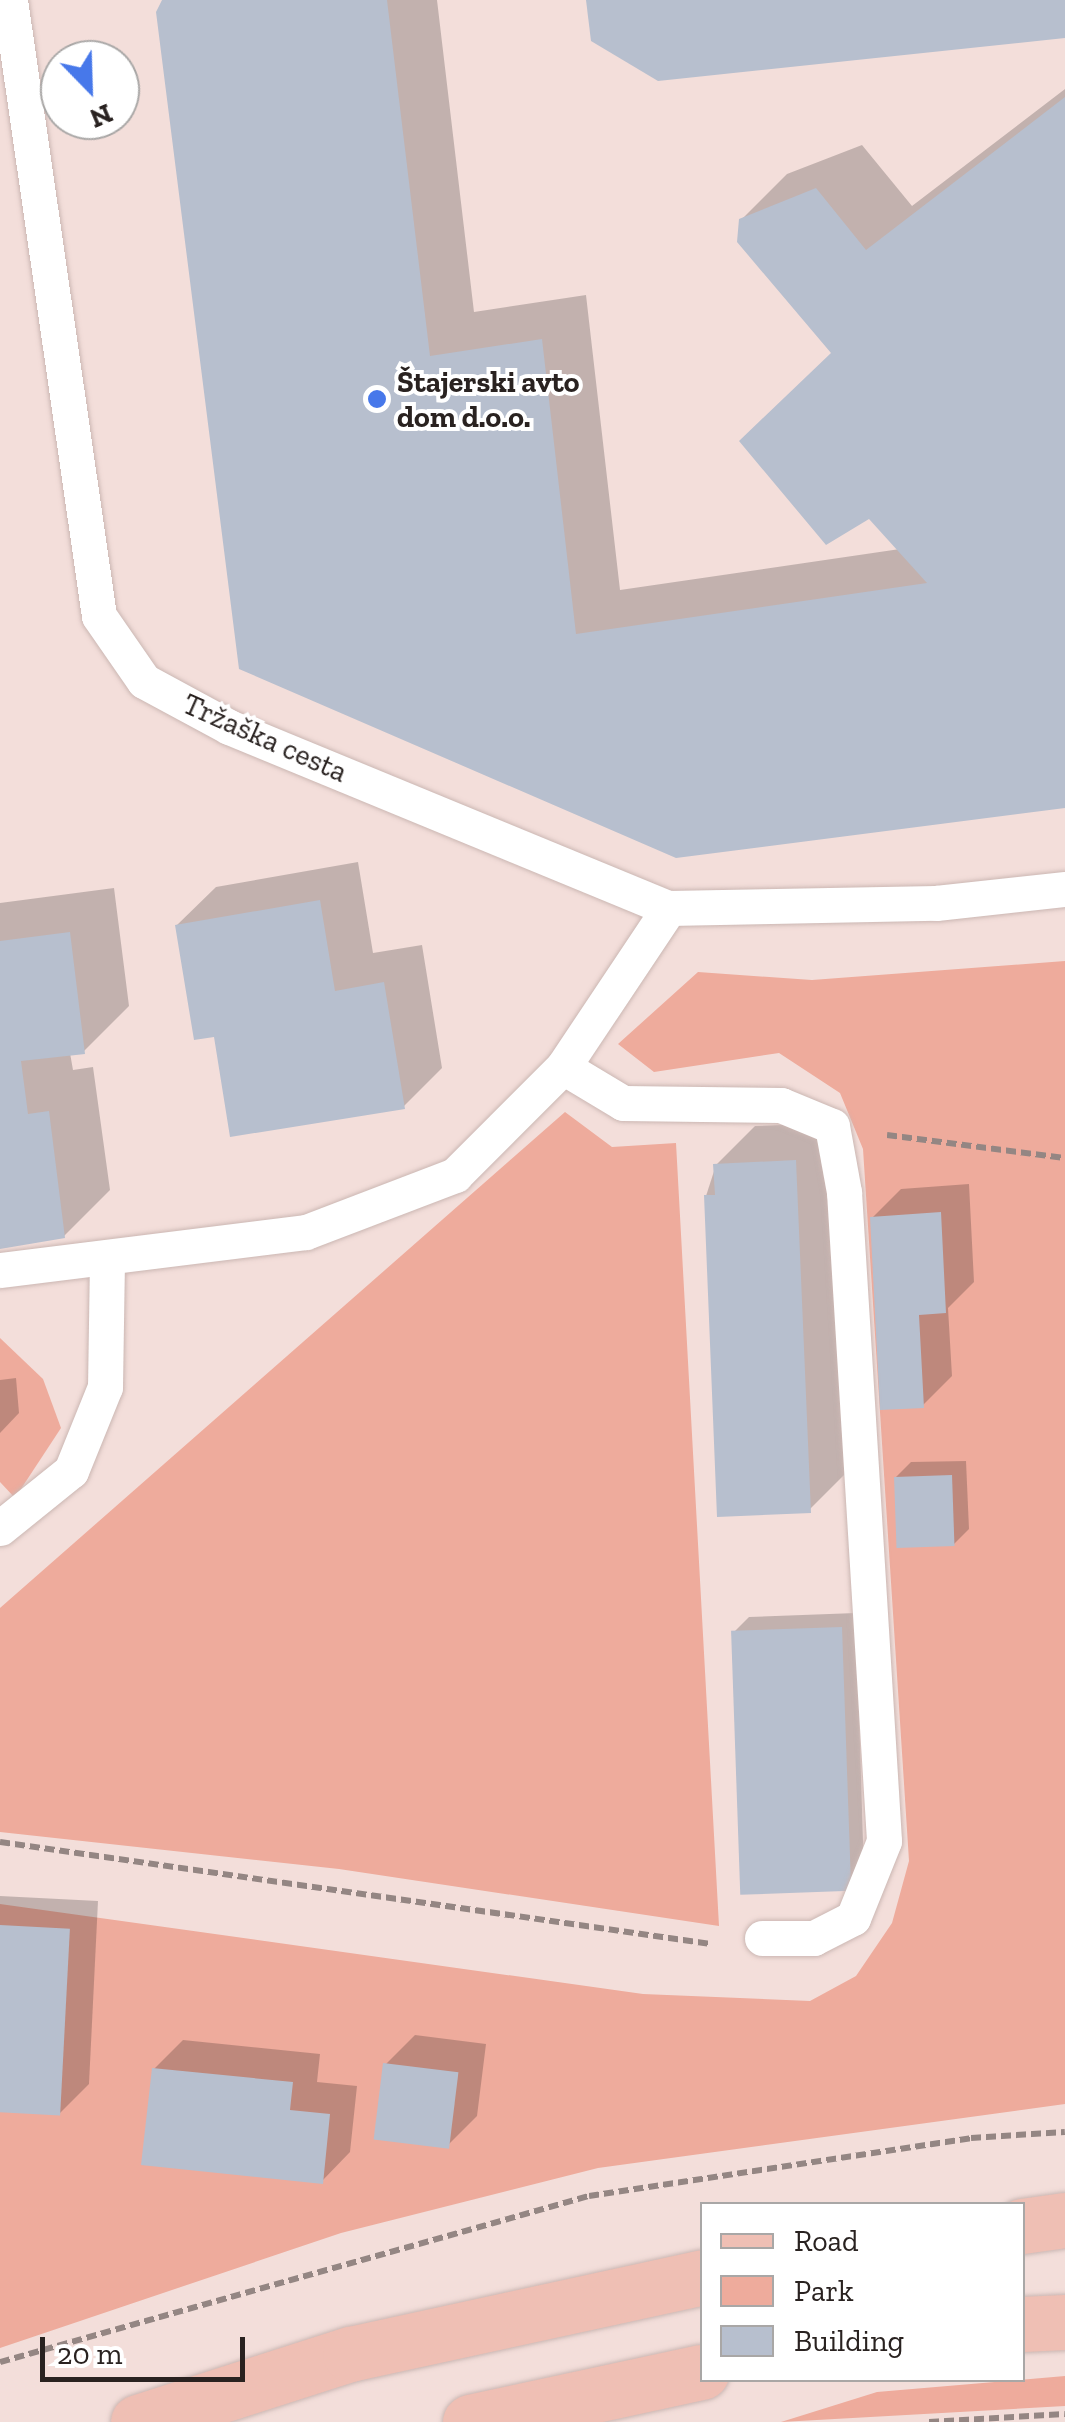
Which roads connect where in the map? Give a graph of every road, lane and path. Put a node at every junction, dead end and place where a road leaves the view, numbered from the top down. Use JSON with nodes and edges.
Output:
{"nodes":[{"id":1,"x":10,"y":0,"type":"edge"},
{"id":2,"x":1065,"y":889,"type":"edge"},
{"id":3,"x":669,"y":908,"type":"junction"},
{"id":4,"x":563,"y":1068,"type":"junction"},
{"id":5,"x":832,"y":1126,"type":"junction"},
{"id":6,"x":1065,"y":1158,"type":"edge"},
{"id":7,"x":108,"y":1261,"type":"junction"},
{"id":8,"x":0,"y":1270,"type":"edge"},
{"id":9,"x":0,"y":1528,"type":"edge"},
{"id":10,"x":0,"y":1842,"type":"edge"},
{"id":11,"x":762,"y":1938,"type":"joint"},
{"id":12,"x":1065,"y":2132,"type":"edge"},
{"id":13,"x":1065,"y":2220,"type":"edge"},
{"id":14,"x":1025,"y":2226,"type":"edge"},
{"id":15,"x":700,"y":2277,"type":"edge"},
{"id":16,"x":1065,"y":2322,"type":"edge"},
{"id":17,"x":1025,"y":2324,"type":"edge"},
{"id":18,"x":0,"y":2362,"type":"edge"},
{"id":19,"x":700,"y":2372,"type":"edge"},
{"id":20,"x":1065,"y":2414,"type":"edge"},
{"id":21,"x":138,"y":2422,"type":"edge"},
{"id":22,"x":470,"y":2422,"type":"edge"},
{"id":23,"x":930,"y":2422,"type":"edge"}],
"edges":[{"from":1,"to":3,"type":"lane","name":"Tržaška cesta"},
{"from":2,"to":3,"type":"lane","name":"Tržaška cesta"},
{"from":3,"to":4,"type":"lane"},
{"from":4,"to":5,"type":"lane"},
{"from":4,"to":7,"type":"lane"},
{"from":5,"to":6,"type":"path"},
{"from":5,"to":11,"type":"lane"},
{"from":7,"to":8,"type":"lane"},
{"from":7,"to":9,"type":"lane"},
{"from":10,"to":11,"type":"path"},
{"from":12,"to":18,"type":"path"},
{"from":13,"to":14,"type":"main road"},
{"from":15,"to":21,"type":"main road"},
{"from":16,"to":17,"type":"main road"},
{"from":19,"to":22,"type":"main road"},
{"from":20,"to":23,"type":"path"}]}
